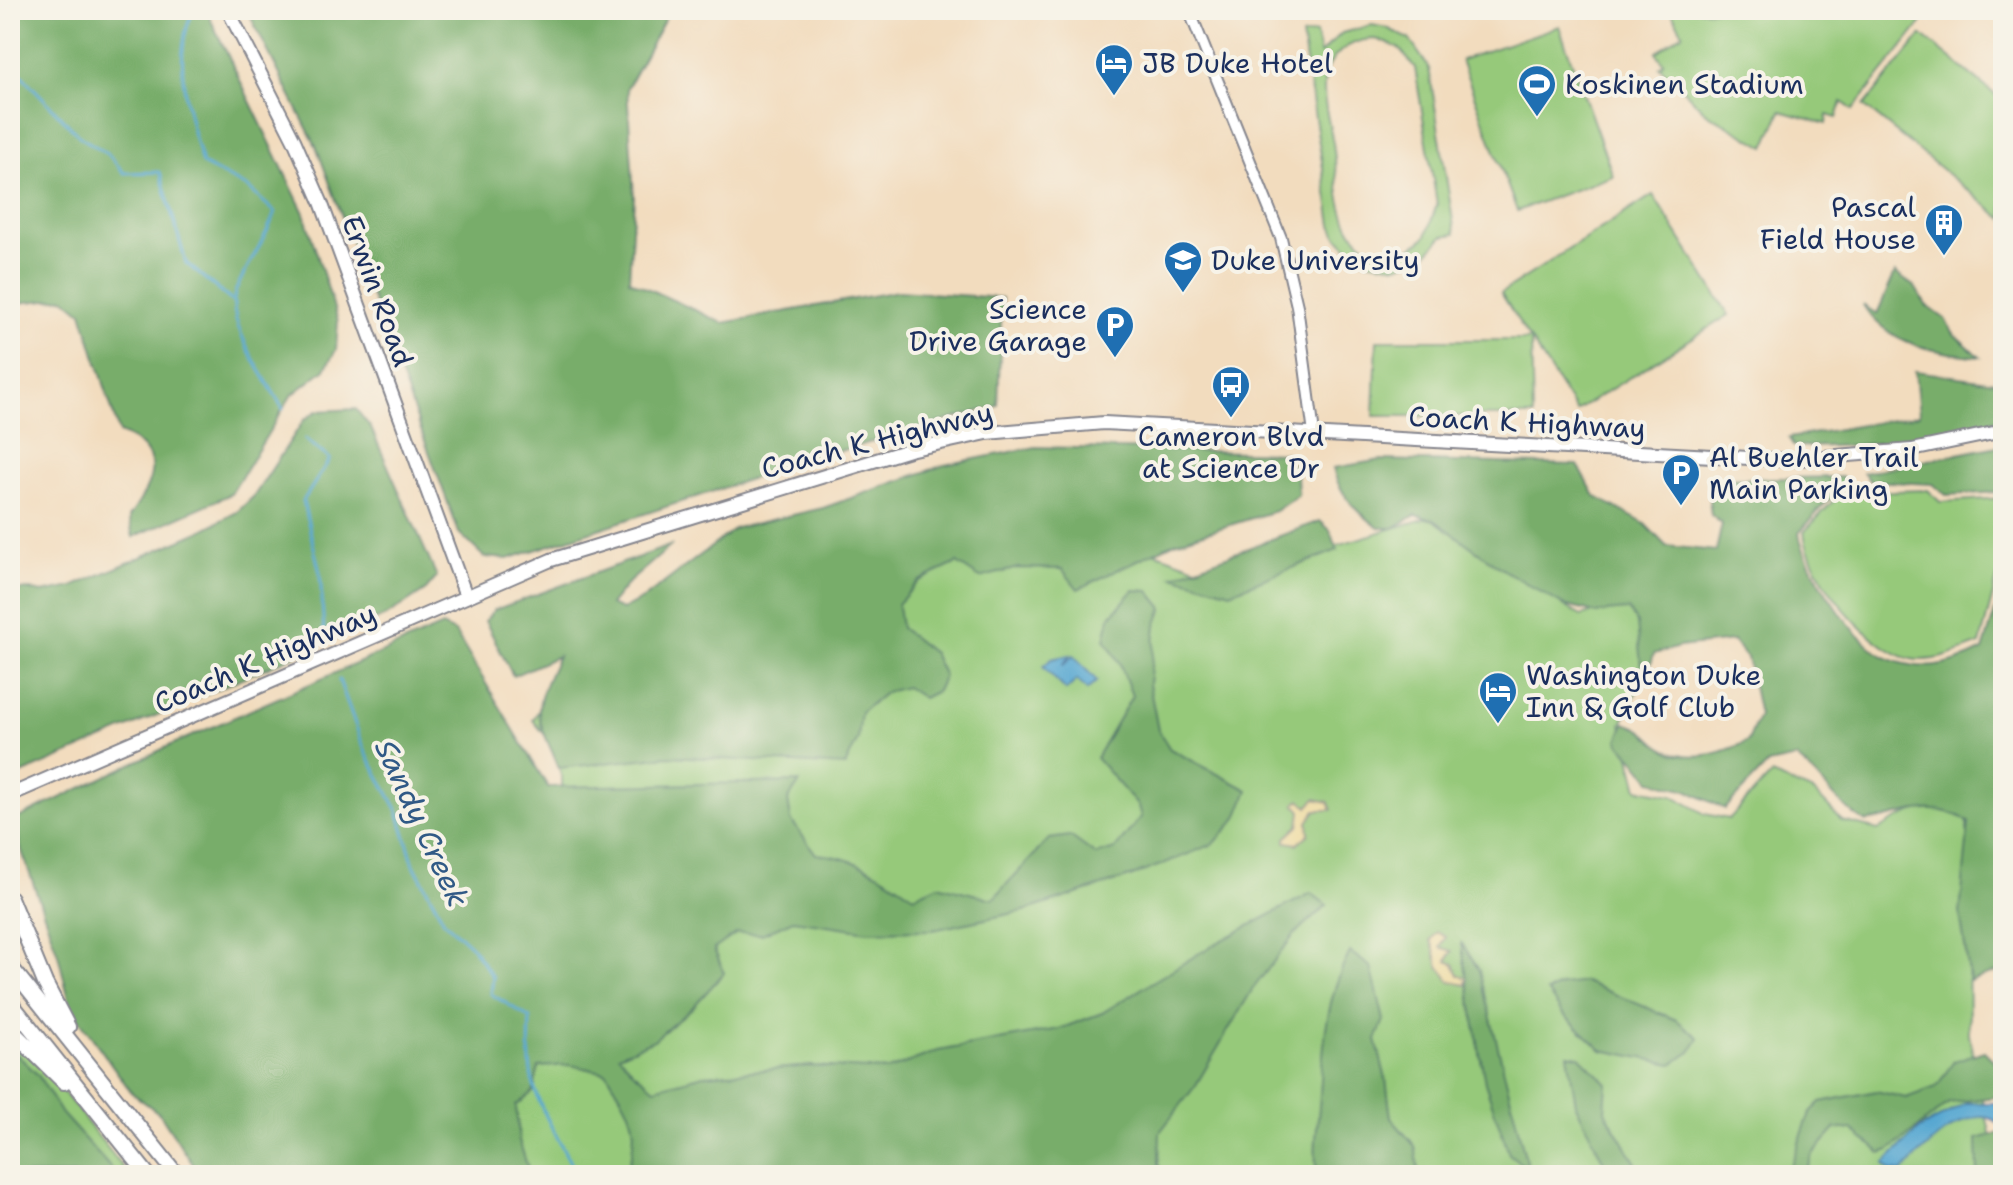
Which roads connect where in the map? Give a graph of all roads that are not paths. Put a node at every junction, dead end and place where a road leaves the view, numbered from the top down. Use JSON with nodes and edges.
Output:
{"nodes":[{"id":1,"x":228,"y":10,"type":"edge"},
{"id":2,"x":1189,"y":10,"type":"edge"},
{"id":3,"x":2003,"y":431,"type":"edge"},
{"id":4,"x":1314,"y":434,"type":"junction"},
{"id":5,"x":466,"y":596,"type":"junction"},
{"id":6,"x":10,"y":795,"type":"edge"},
{"id":7,"x":10,"y":898,"type":"edge"},
{"id":8,"x":10,"y":966,"type":"edge"},
{"id":9,"x":10,"y":1002,"type":"edge"},
{"id":10,"x":10,"y":1029,"type":"edge"},
{"id":11,"x":86,"y":1097,"type":"junction"},
{"id":12,"x":132,"y":1119,"type":"junction"},
{"id":13,"x":148,"y":1175,"type":"edge"},
{"id":14,"x":177,"y":1175,"type":"edge"}],
"edges":[{"from":1,"to":5,"type":"main road","name":"Erwin Road"},
{"from":2,"to":4,"type":"street"},
{"from":3,"to":4,"type":"main road","name":"Coach K Highway"},
{"from":4,"to":5,"type":"main road","name":"Coach K Highway"},
{"from":5,"to":6,"type":"main road","name":"Coach K Highway"},
{"from":7,"to":12,"type":"highway"},
{"from":8,"to":12,"type":"highway"},
{"from":9,"to":11,"type":"highway"},
{"from":10,"to":11,"type":"highway"},
{"from":11,"to":13,"type":"highway"},
{"from":12,"to":14,"type":"highway"}]}
